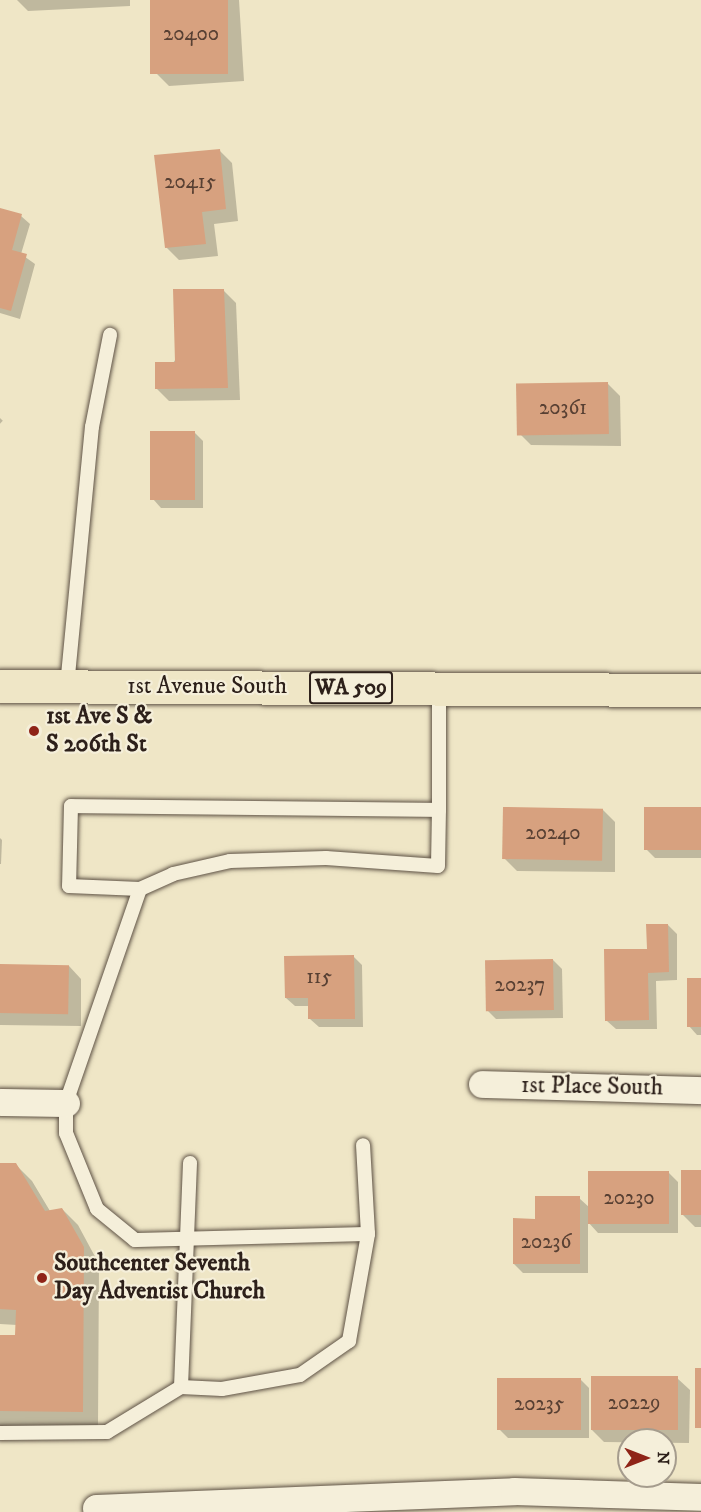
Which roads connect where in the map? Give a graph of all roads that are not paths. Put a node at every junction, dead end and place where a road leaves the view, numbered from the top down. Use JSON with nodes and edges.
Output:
{"nodes":[{"id":1,"x":110,"y":335,"type":"dead end"},
{"id":2,"x":0,"y":686,"type":"edge"},
{"id":3,"x":67,"y":686,"type":"junction"},
{"id":4,"x":440,"y":688,"type":"junction"},
{"id":5,"x":701,"y":690,"type":"edge"},
{"id":6,"x":439,"y":810,"type":"junction"},
{"id":7,"x":141,"y":889,"type":"junction"},
{"id":8,"x":482,"y":1084,"type":"dead end"},
{"id":9,"x":701,"y":1090,"type":"edge"},
{"id":10,"x":0,"y":1102,"type":"edge"},
{"id":11,"x":66,"y":1103,"type":"junction"},
{"id":12,"x":363,"y":1145,"type":"dead end"},
{"id":13,"x":190,"y":1163,"type":"dead end"},
{"id":14,"x":368,"y":1234,"type":"junction"},
{"id":15,"x":184,"y":1240,"type":"junction"},
{"id":16,"x":181,"y":1387,"type":"junction"},
{"id":17,"x":0,"y":1433,"type":"edge"},
{"id":18,"x":701,"y":1497,"type":"edge"},
{"id":19,"x":96,"y":1508,"type":"dead end"}],
"edges":[{"from":1,"to":3,"type":"lane"},
{"from":2,"to":3,"type":"main road","name":"1st Avenue South","number":"WA 509"},
{"from":3,"to":4,"type":"main road","name":"1st Avenue South","number":"WA 509"},
{"from":4,"to":5,"type":"main road","name":"1st Avenue South","number":"WA 509"},
{"from":4,"to":6,"type":"lane"},
{"from":6,"to":7,"type":"lane"},
{"from":6,"to":7,"type":"lane"},
{"from":7,"to":11,"type":"lane"},
{"from":8,"to":9,"type":"street","name":"1st Place South"},
{"from":10,"to":11,"type":"street"},
{"from":11,"to":15,"type":"lane"},
{"from":12,"to":14,"type":"lane"},
{"from":13,"to":15,"type":"lane"},
{"from":14,"to":15,"type":"lane"},
{"from":14,"to":16,"type":"lane"},
{"from":15,"to":16,"type":"lane"},
{"from":16,"to":17,"type":"lane"},
{"from":18,"to":19,"type":"street"}]}
